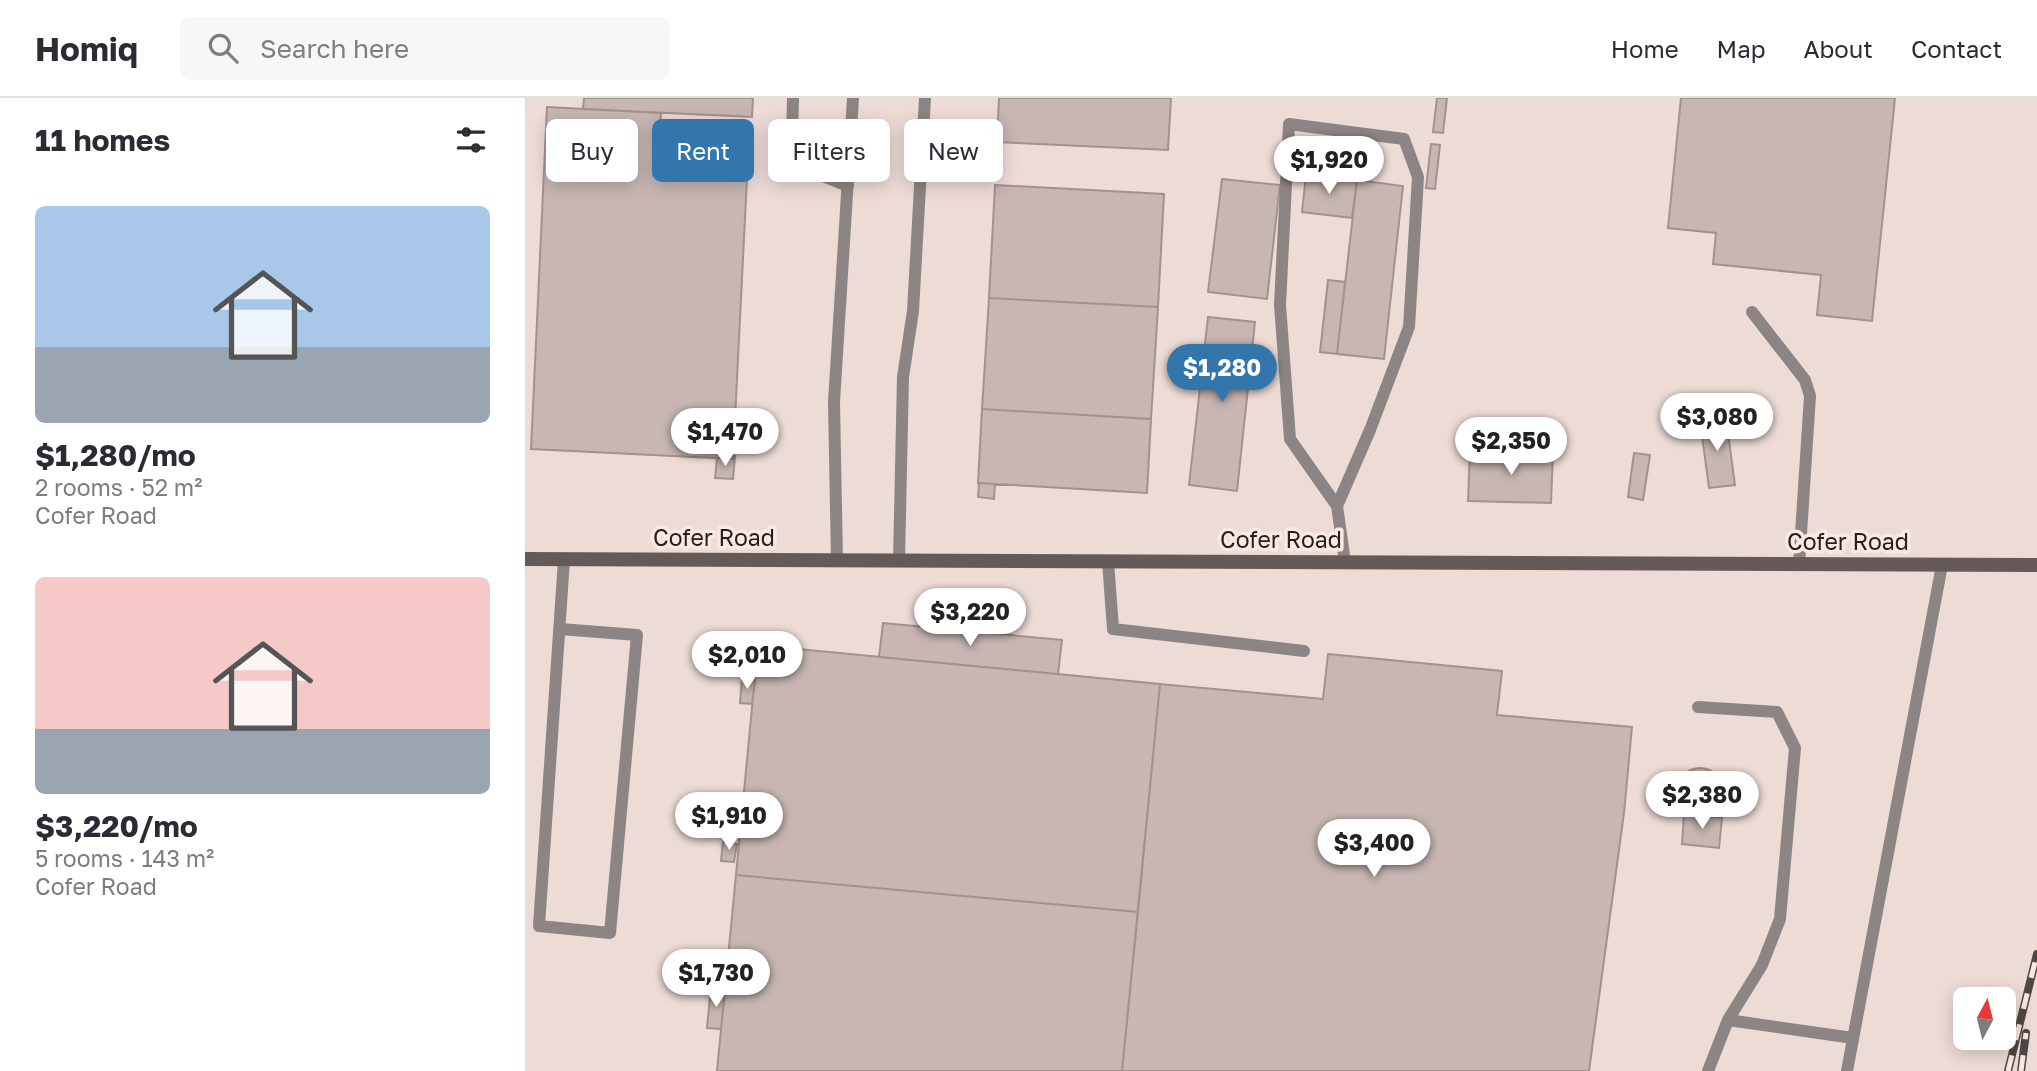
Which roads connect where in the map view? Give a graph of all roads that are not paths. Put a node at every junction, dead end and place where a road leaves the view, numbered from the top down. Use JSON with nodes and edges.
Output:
{"nodes":[{"id":1,"x":793,"y":98,"type":"edge"},
{"id":2,"x":853,"y":98,"type":"edge"},
{"id":3,"x":925,"y":98,"type":"edge"},
{"id":4,"x":848,"y":186,"type":"junction"},
{"id":5,"x":1752,"y":312,"type":"dead end"},
{"id":6,"x":1337,"y":506,"type":"junction"},
{"id":7,"x":525,"y":559,"type":"edge"},
{"id":8,"x":564,"y":559,"type":"junction"},
{"id":9,"x":837,"y":561,"type":"junction"},
{"id":10,"x":899,"y":561,"type":"junction"},
{"id":11,"x":1108,"y":562,"type":"junction"},
{"id":12,"x":1345,"y":562,"type":"junction"},
{"id":13,"x":1799,"y":564,"type":"junction"},
{"id":14,"x":1942,"y":565,"type":"junction"},
{"id":15,"x":2037,"y":565,"type":"edge"},
{"id":16,"x":560,"y":629,"type":"junction"},
{"id":17,"x":1304,"y":651,"type":"dead end"},
{"id":18,"x":1698,"y":707,"type":"dead end"},
{"id":19,"x":1728,"y":1020,"type":"junction"},
{"id":20,"x":1853,"y":1038,"type":"junction"},
{"id":21,"x":1708,"y":1071,"type":"edge"},
{"id":22,"x":1847,"y":1071,"type":"edge"}],
"edges":[{"from":1,"to":4,"type":"lane"},
{"from":2,"to":4,"type":"lane"},
{"from":3,"to":10,"type":"lane"},
{"from":4,"to":9,"type":"lane"},
{"from":5,"to":13,"type":"lane"},
{"from":6,"to":6,"type":"lane"},
{"from":6,"to":12,"type":"lane"},
{"from":7,"to":8,"type":"street","name":"Cofer Road"},
{"from":8,"to":9,"type":"street","name":"Cofer Road"},
{"from":8,"to":16,"type":"lane"},
{"from":9,"to":10,"type":"street","name":"Cofer Road"},
{"from":10,"to":11,"type":"street","name":"Cofer Road"},
{"from":11,"to":12,"type":"street","name":"Cofer Road"},
{"from":11,"to":17,"type":"lane"},
{"from":12,"to":13,"type":"street","name":"Cofer Road"},
{"from":13,"to":14,"type":"street","name":"Cofer Road"},
{"from":14,"to":15,"type":"street","name":"Cofer Road"},
{"from":14,"to":20,"type":"lane"},
{"from":16,"to":16,"type":"lane"},
{"from":18,"to":19,"type":"lane"},
{"from":19,"to":20,"type":"lane"},
{"from":19,"to":21,"type":"lane"},
{"from":20,"to":22,"type":"lane"}]}
